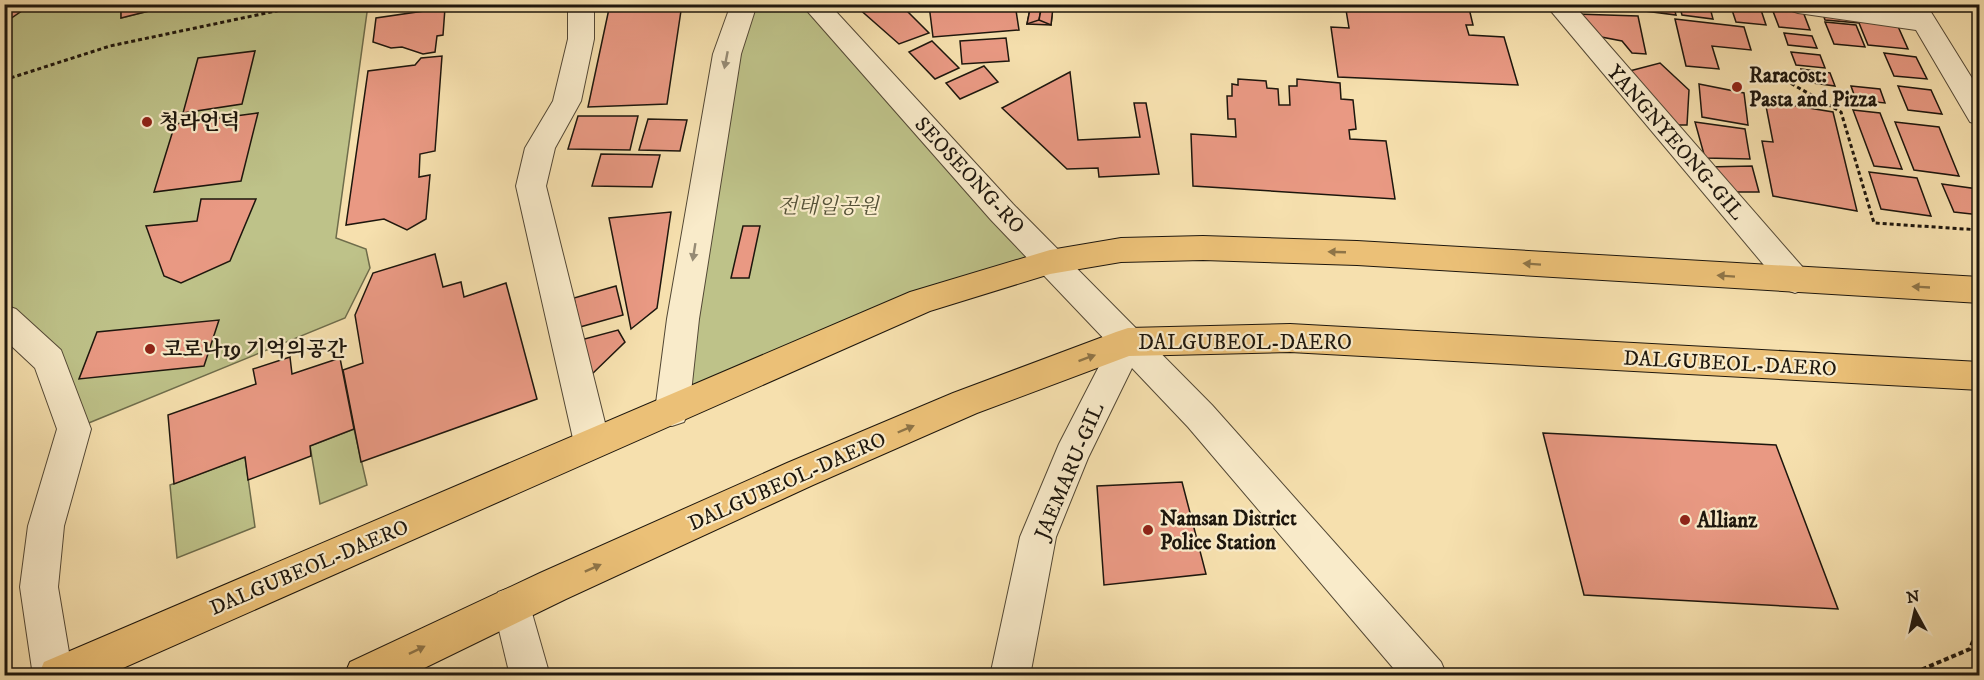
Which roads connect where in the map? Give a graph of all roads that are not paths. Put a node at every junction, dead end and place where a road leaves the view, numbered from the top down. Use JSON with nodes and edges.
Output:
{"nodes":[{"id":1,"x":581,"y":4,"type":"edge"},
{"id":2,"x":744,"y":4,"type":"edge"},
{"id":3,"x":814,"y":4,"type":"edge"},
{"id":4,"x":1558,"y":4,"type":"edge"},
{"id":5,"x":1798,"y":4,"type":"edge"},
{"id":6,"x":1919,"y":14,"type":"edge"},
{"id":7,"x":1980,"y":115,"type":"edge"},
{"id":8,"x":1050,"y":261,"type":"junction"},
{"id":9,"x":1795,"y":280,"type":"junction"},
{"id":10,"x":1980,"y":290,"type":"edge"},
{"id":11,"x":4,"y":318,"type":"edge"},
{"id":12,"x":1128,"y":342,"type":"junction"},
{"id":13,"x":1980,"y":376,"type":"edge"},
{"id":14,"x":672,"y":411,"type":"junction"},
{"id":15,"x":592,"y":443,"type":"junction"},
{"id":16,"x":512,"y":605,"type":"junction"},
{"id":17,"x":53,"y":675,"type":"edge"},
{"id":18,"x":58,"y":675,"type":"edge"},
{"id":19,"x":364,"y":675,"type":"edge"},
{"id":20,"x":530,"y":675,"type":"edge"},
{"id":21,"x":1010,"y":675,"type":"edge"},
{"id":22,"x":1427,"y":675,"type":"edge"}],
"edges":[{"from":1,"to":15,"type":"street"},
{"from":2,"to":14,"type":"street","one_way":true},
{"from":3,"to":8,"type":"street","name":"SEOSEONG-RO"},
{"from":4,"to":9,"type":"street","name":"YANGNYEONG-GIL"},
{"from":5,"to":6,"type":"street"},
{"from":6,"to":7,"type":"street"},
{"from":9,"to":8,"type":"main road","name":"DALGUBEOL-DAERO","one_way":true},
{"from":8,"to":12,"type":"street","name":"SEOSEONG-RO"},
{"from":8,"to":14,"type":"main road","name":"DALGUBEOL-DAERO"},
{"from":10,"to":9,"type":"main road","name":"DALGUBEOL-DAERO","one_way":true},
{"from":11,"to":17,"type":"street"},
{"from":12,"to":13,"type":"main road","name":"DALGUBEOL-DAERO"},
{"from":16,"to":12,"type":"main road","name":"DALGUBEOL-DAERO","one_way":true},
{"from":12,"to":21,"type":"street","name":"JAEMARU-GIL"},
{"from":12,"to":22,"type":"street","name":"SEOSEONG-RO"},
{"from":14,"to":15,"type":"main road","name":"DALGUBEOL-DAERO"},
{"from":15,"to":18,"type":"main road","name":"DALGUBEOL-DAERO"},
{"from":19,"to":16,"type":"main road","name":"DALGUBEOL-DAERO","one_way":true},
{"from":16,"to":20,"type":"street"}]}
